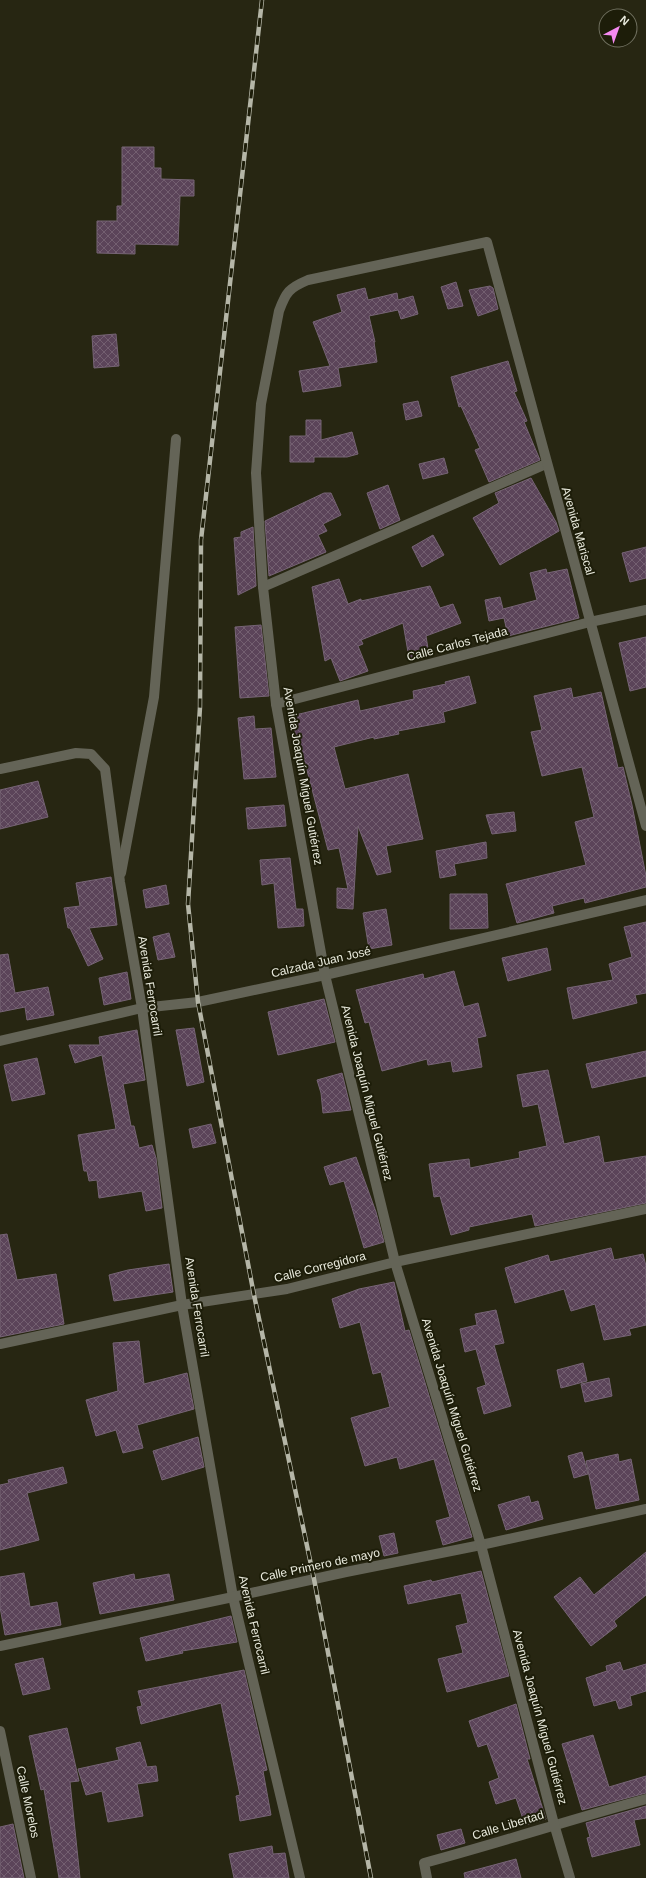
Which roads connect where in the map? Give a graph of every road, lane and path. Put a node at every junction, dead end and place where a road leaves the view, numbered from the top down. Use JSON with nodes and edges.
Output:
{"nodes":[{"id":1,"x":486,"y":242,"type":"joint"},
{"id":2,"x":176,"y":440,"type":"dead end"},
{"id":3,"x":546,"y":464,"type":"junction"},
{"id":4,"x":263,"y":587,"type":"junction"},
{"id":5,"x":646,"y":610,"type":"edge"},
{"id":6,"x":590,"y":622,"type":"junction"},
{"id":7,"x":276,"y":704,"type":"junction"},
{"id":8,"x":0,"y":769,"type":"edge"},
{"id":9,"x":646,"y":826,"type":"edge"},
{"id":10,"x":120,"y":882,"type":"junction"},
{"id":11,"x":646,"y":900,"type":"edge"},
{"id":12,"x":325,"y":975,"type":"junction"},
{"id":13,"x":142,"y":1008,"type":"junction"},
{"id":14,"x":0,"y":1041,"type":"edge"},
{"id":15,"x":646,"y":1209,"type":"edge"},
{"id":16,"x":395,"y":1262,"type":"junction"},
{"id":17,"x":182,"y":1305,"type":"junction"},
{"id":18,"x":0,"y":1344,"type":"edge"},
{"id":19,"x":646,"y":1509,"type":"edge"},
{"id":20,"x":481,"y":1545,"type":"junction"},
{"id":21,"x":233,"y":1598,"type":"junction"},
{"id":22,"x":0,"y":1646,"type":"edge"},
{"id":23,"x":0,"y":1731,"type":"edge"},
{"id":24,"x":646,"y":1799,"type":"edge"},
{"id":25,"x":554,"y":1824,"type":"junction"},
{"id":26,"x":31,"y":1878,"type":"edge"},
{"id":27,"x":300,"y":1878,"type":"edge"},
{"id":28,"x":427,"y":1878,"type":"edge"},
{"id":29,"x":570,"y":1878,"type":"edge"}],
"edges":[{"from":1,"to":3,"type":"street","name":"Avenida Mariscal"},
{"from":1,"to":4,"type":"street","name":"Avenida Joaquín Miguel Gutiérrez"},
{"from":2,"to":10,"type":"street"},
{"from":3,"to":4,"type":"street"},
{"from":3,"to":6,"type":"street","name":"Avenida Mariscal"},
{"from":4,"to":7,"type":"street","name":"Avenida Joaquín Miguel Gutiérrez"},
{"from":5,"to":6,"type":"street","name":"Calle Carlos Tejada"},
{"from":6,"to":7,"type":"street","name":"Calle Carlos Tejada"},
{"from":6,"to":9,"type":"street","name":"Avenida Mariscal"},
{"from":7,"to":12,"type":"street","name":"Avenida Joaquín Miguel Gutiérrez"},
{"from":8,"to":10,"type":"street","name":"Avenida Ferrocarril"},
{"from":10,"to":13,"type":"street","name":"Avenida Ferrocarril"},
{"from":11,"to":12,"type":"street","name":"Calzada Juan José"},
{"from":12,"to":13,"type":"street","name":"Calzada Juan José"},
{"from":12,"to":16,"type":"street","name":"Avenida Joaquín Miguel Gutiérrez"},
{"from":13,"to":14,"type":"street","name":"Calzada Juan José"},
{"from":13,"to":17,"type":"street","name":"Avenida Ferrocarril"},
{"from":15,"to":16,"type":"street","name":"Calle Corregidora"},
{"from":16,"to":17,"type":"street","name":"Calle Corregidora"},
{"from":16,"to":20,"type":"street","name":"Avenida Joaquín Miguel Gutiérrez"},
{"from":17,"to":18,"type":"street","name":"Calle Corregidora"},
{"from":17,"to":21,"type":"street","name":"Avenida Ferrocarril"},
{"from":19,"to":20,"type":"street","name":"Calle Primero de mayo"},
{"from":20,"to":21,"type":"street","name":"Calle Primero de mayo"},
{"from":20,"to":25,"type":"street","name":"Avenida Joaquín Miguel Gutiérrez"},
{"from":21,"to":22,"type":"street","name":"Calle Primero de mayo"},
{"from":21,"to":27,"type":"street","name":"Avenida Ferrocarril"},
{"from":23,"to":26,"type":"street","name":"Calle Morelos"},
{"from":24,"to":25,"type":"street","name":"Calle Libertad"},
{"from":25,"to":28,"type":"street","name":"Calle Libertad"},
{"from":25,"to":29,"type":"street","name":"Avenida Joaquín Miguel Gutiérrez"}]}
